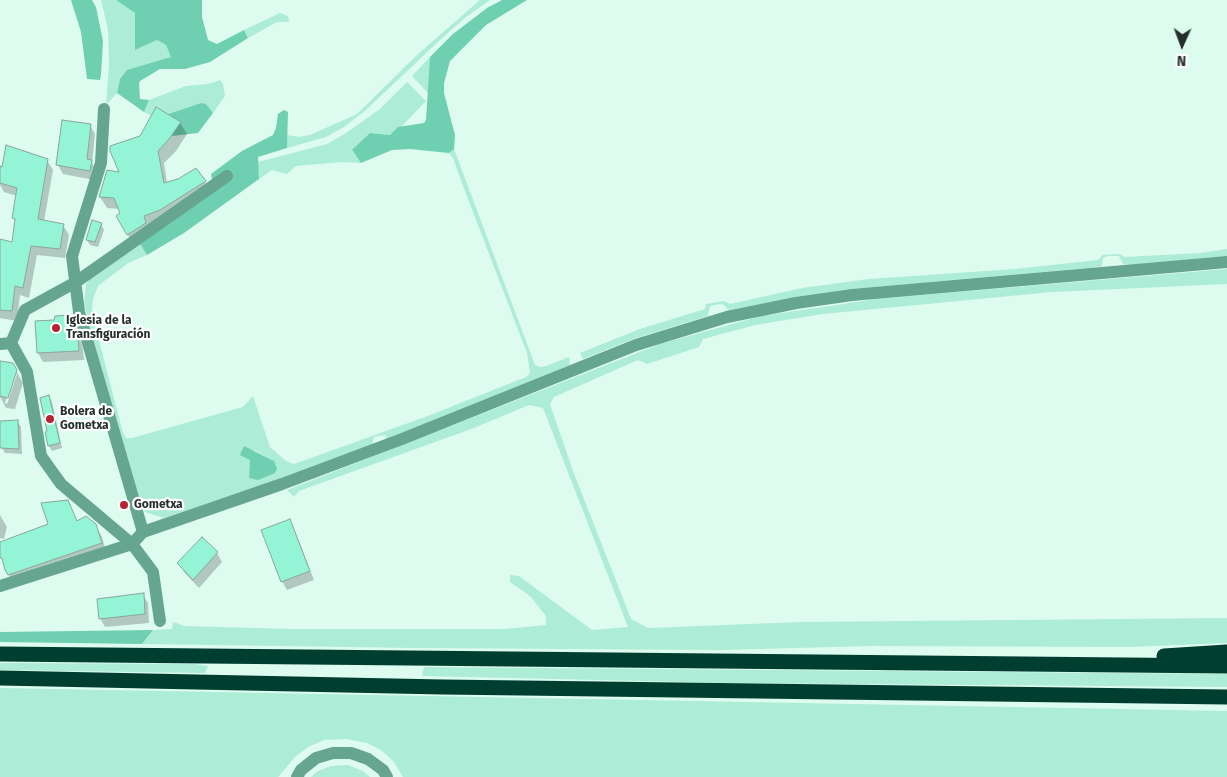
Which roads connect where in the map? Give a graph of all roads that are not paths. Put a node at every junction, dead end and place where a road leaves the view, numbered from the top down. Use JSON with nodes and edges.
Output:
{"nodes":[{"id":1,"x":104,"y":109,"type":"dead end"},
{"id":2,"x":227,"y":176,"type":"dead end"},
{"id":3,"x":1227,"y":262,"type":"edge"},
{"id":4,"x":76,"y":282,"type":"junction"},
{"id":5,"x":5,"y":343,"type":"edge"},
{"id":6,"x":143,"y":532,"type":"junction"},
{"id":7,"x":132,"y":544,"type":"junction"},
{"id":8,"x":0,"y":586,"type":"edge"},
{"id":9,"x":160,"y":621,"type":"dead end"},
{"id":10,"x":1227,"y":652,"type":"edge"},
{"id":11,"x":0,"y":654,"type":"edge"},
{"id":12,"x":1009,"y":664,"type":"junction"},
{"id":13,"x":1227,"y":666,"type":"edge"},
{"id":14,"x":0,"y":678,"type":"edge"},
{"id":15,"x":1227,"y":697,"type":"edge"},
{"id":16,"x":297,"y":777,"type":"edge"},
{"id":17,"x":387,"y":777,"type":"edge"}],
"edges":[{"from":1,"to":4,"type":"street"},
{"from":2,"to":4,"type":"street"},
{"from":3,"to":6,"type":"street"},
{"from":4,"to":5,"type":"street"},
{"from":4,"to":6,"type":"street"},
{"from":5,"to":7,"type":"street"},
{"from":6,"to":7,"type":"street"},
{"from":7,"to":8,"type":"street"},
{"from":7,"to":9,"type":"street"},
{"from":10,"to":12,"type":"highway"},
{"from":11,"to":12,"type":"highway"},
{"from":12,"to":13,"type":"highway"},
{"from":14,"to":15,"type":"highway"},
{"from":16,"to":17,"type":"street"}]}
